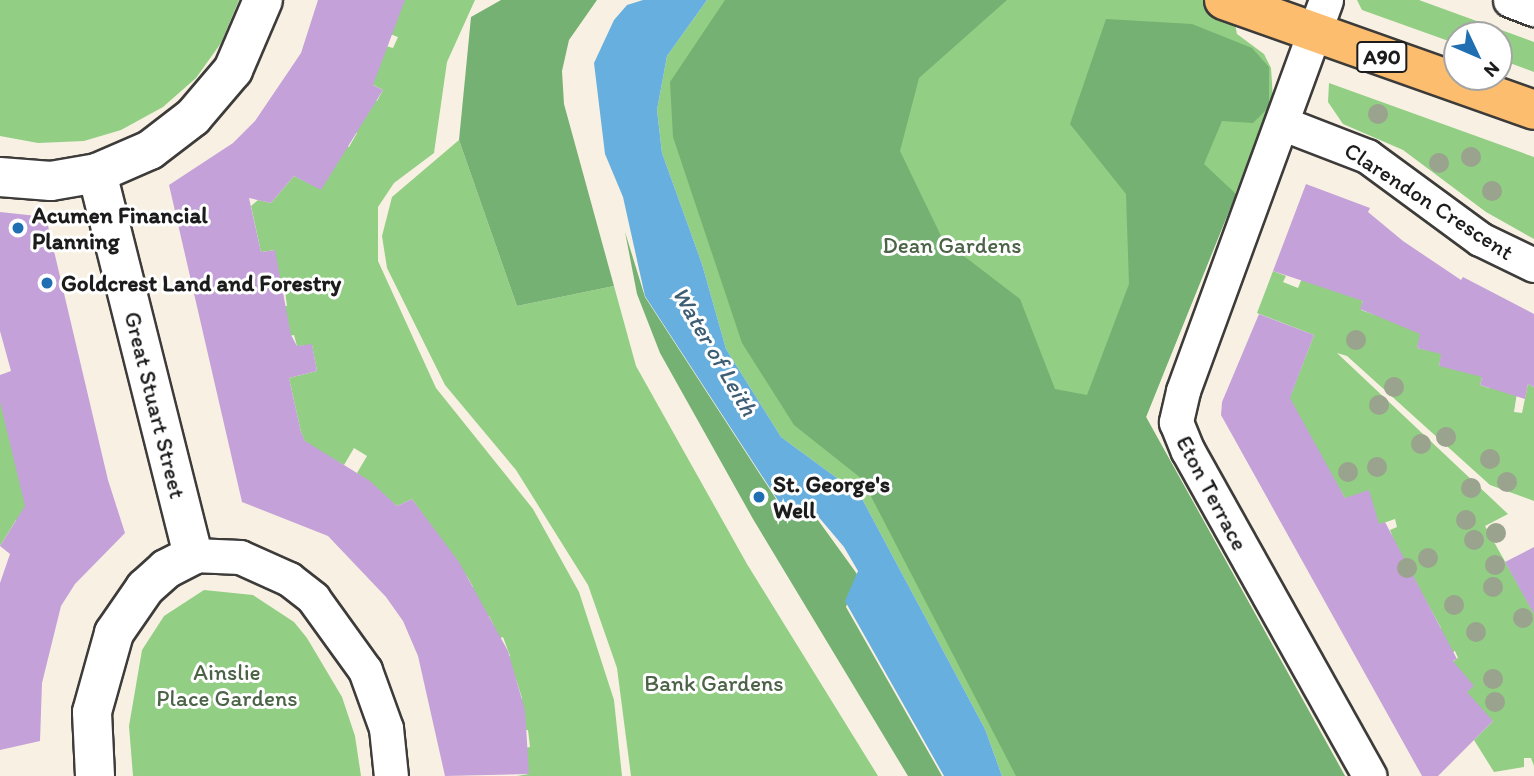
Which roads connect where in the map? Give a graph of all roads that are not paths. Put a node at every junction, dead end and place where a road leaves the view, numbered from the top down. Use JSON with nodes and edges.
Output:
{"nodes":[{"id":1,"x":263,"y":0,"type":"edge"},
{"id":2,"x":1510,"y":0,"type":"edge"},
{"id":3,"x":1227,"y":1,"type":"edge"},
{"id":4,"x":1534,"y":9,"type":"edge"},
{"id":5,"x":1320,"y":17,"type":"edge"},
{"id":6,"x":1534,"y":110,"type":"edge"},
{"id":7,"x":1284,"y":124,"type":"junction"},
{"id":8,"x":97,"y":173,"type":"junction"},
{"id":9,"x":0,"y":177,"type":"edge"},
{"id":10,"x":1534,"y":265,"type":"edge"},
{"id":11,"x":193,"y":555,"type":"junction"},
{"id":12,"x":95,"y":776,"type":"edge"},
{"id":13,"x":391,"y":776,"type":"edge"},
{"id":14,"x":1370,"y":776,"type":"edge"}],
"edges":[{"from":1,"to":8,"type":"street"},
{"from":2,"to":4,"type":"street"},
{"from":3,"to":5,"type":"main road","number":"A90"},
{"from":5,"to":6,"type":"main road","number":"A90"},
{"from":5,"to":7,"type":"street","name":"Eton Terrace"},
{"from":7,"to":10,"type":"street","name":"Clarendon Crescent"},
{"from":7,"to":14,"type":"street","name":"Eton Terrace"},
{"from":8,"to":9,"type":"street"},
{"from":8,"to":11,"type":"street","name":"Great Stuart Street"},
{"from":11,"to":12,"type":"street"},
{"from":11,"to":13,"type":"street"}]}
